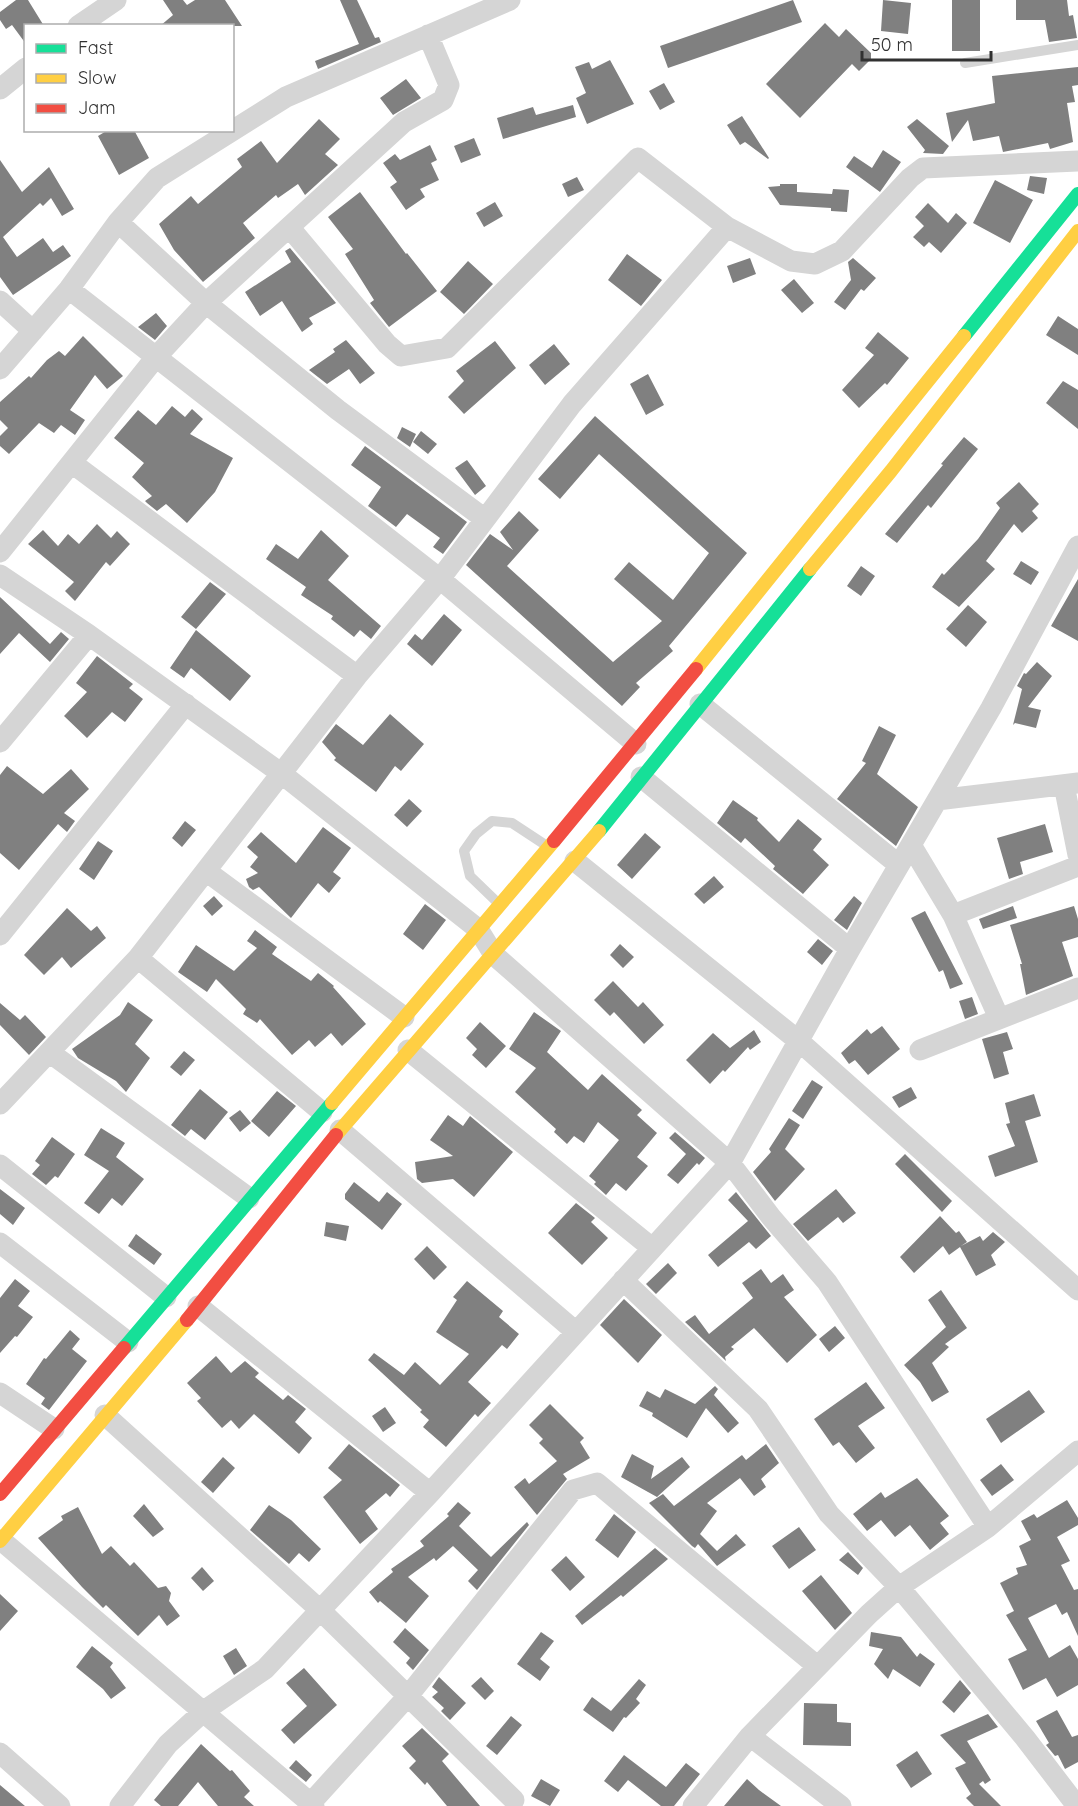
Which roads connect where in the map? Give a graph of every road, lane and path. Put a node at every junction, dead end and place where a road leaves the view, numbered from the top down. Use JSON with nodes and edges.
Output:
{"nodes":[{"id":1,"x":116,"y":0,"type":"edge"},
{"id":2,"x":510,"y":0,"type":"edge"},
{"id":3,"x":81,"y":24,"type":"edge"},
{"id":4,"x":428,"y":35,"type":"junction"},
{"id":5,"x":1078,"y":45,"type":"edge"},
{"id":6,"x":965,"y":63,"type":"dead end"},
{"id":7,"x":24,"y":70,"type":"edge"},
{"id":8,"x":0,"y":89,"type":"edge"},
{"id":9,"x":234,"y":130,"type":"edge"},
{"id":10,"x":231,"y":132,"type":"edge"},
{"id":11,"x":1078,"y":161,"type":"edge"},
{"id":12,"x":1078,"y":194,"type":"edge"},
{"id":13,"x":118,"y":222,"type":"junction"},
{"id":14,"x":727,"y":227,"type":"junction"},
{"id":15,"x":290,"y":228,"type":"junction"},
{"id":16,"x":1078,"y":231,"type":"edge"},
{"id":17,"x":69,"y":290,"type":"junction"},
{"id":18,"x":0,"y":301,"type":"edge"},
{"id":19,"x":207,"y":303,"type":"junction"},
{"id":20,"x":33,"y":331,"type":"junction"},
{"id":21,"x":156,"y":357,"type":"junction"},
{"id":22,"x":0,"y":369,"type":"edge"},
{"id":23,"x":72,"y":463,"type":"junction"},
{"id":24,"x":485,"y":519,"type":"junction"},
{"id":25,"x":1078,"y":546,"type":"edge"},
{"id":26,"x":0,"y":552,"type":"edge"},
{"id":27,"x":0,"y":575,"type":"edge"},
{"id":28,"x":441,"y":579,"type":"junction"},
{"id":29,"x":89,"y":635,"type":"junction"},
{"id":30,"x":357,"y":676,"type":"junction"},
{"id":31,"x":186,"y":704,"type":"junction"},
{"id":32,"x":700,"y":704,"type":"junction"},
{"id":33,"x":0,"y":742,"type":"edge"},
{"id":34,"x":636,"y":744,"type":"junction"},
{"id":35,"x":282,"y":774,"type":"junction"},
{"id":36,"x":640,"y":777,"type":"junction"},
{"id":37,"x":1071,"y":784,"type":"edge"},
{"id":38,"x":937,"y":800,"type":"junction"},
{"id":39,"x":911,"y":845,"type":"junction"},
{"id":40,"x":550,"y":848,"type":"junction"},
{"id":41,"x":1078,"y":855,"type":"edge"},
{"id":42,"x":575,"y":861,"type":"junction"},
{"id":43,"x":899,"y":865,"type":"junction"},
{"id":44,"x":1078,"y":866,"type":"edge"},
{"id":45,"x":206,"y":871,"type":"junction"},
{"id":46,"x":500,"y":906,"type":"junction"},
{"id":47,"x":953,"y":915,"type":"junction"},
{"id":48,"x":478,"y":929,"type":"junction"},
{"id":49,"x":0,"y":935,"type":"edge"},
{"id":50,"x":850,"y":949,"type":"junction"},
{"id":51,"x":494,"y":955,"type":"junction"},
{"id":52,"x":138,"y":958,"type":"junction"},
{"id":53,"x":1078,"y":988,"type":"edge"},
{"id":54,"x":404,"y":1017,"type":"junction"},
{"id":55,"x":999,"y":1018,"type":"junction"},
{"id":56,"x":800,"y":1042,"type":"junction"},
{"id":57,"x":408,"y":1050,"type":"junction"},
{"id":58,"x":921,"y":1050,"type":"dead end"},
{"id":59,"x":49,"y":1052,"type":"junction"},
{"id":60,"x":3,"y":1094,"type":"edge"},
{"id":61,"x":322,"y":1112,"type":"junction"},
{"id":62,"x":340,"y":1130,"type":"junction"},
{"id":63,"x":730,"y":1163,"type":"junction"},
{"id":64,"x":0,"y":1165,"type":"edge"},
{"id":65,"x":249,"y":1198,"type":"junction"},
{"id":66,"x":0,"y":1243,"type":"edge"},
{"id":67,"x":652,"y":1248,"type":"junction"},
{"id":68,"x":623,"y":1280,"type":"junction"},
{"id":69,"x":1078,"y":1290,"type":"edge"},
{"id":70,"x":166,"y":1296,"type":"junction"},
{"id":71,"x":198,"y":1306,"type":"junction"},
{"id":72,"x":576,"y":1332,"type":"junction"},
{"id":73,"x":128,"y":1342,"type":"junction"},
{"id":74,"x":0,"y":1393,"type":"edge"},
{"id":75,"x":105,"y":1415,"type":"junction"},
{"id":76,"x":54,"y":1429,"type":"junction"},
{"id":77,"x":1078,"y":1451,"type":"edge"},
{"id":78,"x":430,"y":1493,"type":"junction"},
{"id":79,"x":0,"y":1494,"type":"edge"},
{"id":80,"x":988,"y":1527,"type":"junction"},
{"id":81,"x":0,"y":1540,"type":"edge"},
{"id":82,"x":899,"y":1587,"type":"junction"},
{"id":83,"x":320,"y":1610,"type":"junction"},
{"id":84,"x":817,"y":1666,"type":"junction"},
{"id":85,"x":408,"y":1696,"type":"junction"},
{"id":86,"x":204,"y":1711,"type":"junction"},
{"id":87,"x":750,"y":1736,"type":"junction"},
{"id":88,"x":0,"y":1753,"type":"edge"},
{"id":89,"x":514,"y":1800,"type":"dead end"},
{"id":90,"x":311,"y":1805,"type":"edge"},
{"id":91,"x":695,"y":1805,"type":"edge"},
{"id":92,"x":60,"y":1806,"type":"edge"},
{"id":93,"x":120,"y":1806,"type":"edge"},
{"id":94,"x":841,"y":1806,"type":"edge"},
{"id":95,"x":1077,"y":1806,"type":"edge"}],
"edges":[{"from":1,"to":3,"type":"street"},
{"from":2,"to":4,"type":"street"},
{"from":4,"to":9,"type":"street"},
{"from":4,"to":15,"type":"street"},
{"from":5,"to":6,"type":"lane"},
{"from":7,"to":8,"type":"street"},
{"from":10,"to":13,"type":"street"},
{"from":11,"to":14,"type":"street"},
{"from":12,"to":34,"type":"main road"},
{"from":13,"to":17,"type":"street"},
{"from":13,"to":19,"type":"street"},
{"from":14,"to":15,"type":"street"},
{"from":14,"to":24,"type":"street"},
{"from":15,"to":19,"type":"street"},
{"from":16,"to":32,"type":"main road"},
{"from":17,"to":20,"type":"street"},
{"from":17,"to":21,"type":"street"},
{"from":18,"to":20,"type":"street"},
{"from":19,"to":21,"type":"street"},
{"from":19,"to":24,"type":"street"},
{"from":20,"to":22,"type":"street"},
{"from":21,"to":23,"type":"street"},
{"from":21,"to":28,"type":"street"},
{"from":23,"to":26,"type":"street"},
{"from":23,"to":30,"type":"street"},
{"from":24,"to":28,"type":"street"},
{"from":25,"to":38,"type":"street"},
{"from":27,"to":29,"type":"street"},
{"from":28,"to":30,"type":"street"},
{"from":28,"to":34,"type":"street"},
{"from":29,"to":31,"type":"street"},
{"from":29,"to":33,"type":"street"},
{"from":30,"to":35,"type":"street"},
{"from":31,"to":35,"type":"street"},
{"from":31,"to":49,"type":"street"},
{"from":32,"to":36,"type":"main road"},
{"from":32,"to":43,"type":"street"},
{"from":34,"to":40,"type":"main road"},
{"from":35,"to":45,"type":"street"},
{"from":35,"to":48,"type":"street"},
{"from":36,"to":42,"type":"main road"},
{"from":36,"to":50,"type":"street"},
{"from":37,"to":38,"type":"street"},
{"from":37,"to":41,"type":"street"},
{"from":38,"to":39,"type":"street"},
{"from":39,"to":43,"type":"street"},
{"from":39,"to":47,"type":"street"},
{"from":40,"to":46,"type":"main road"},
{"from":40,"to":46,"type":"lane"},
{"from":42,"to":51,"type":"main road"},
{"from":42,"to":56,"type":"street"},
{"from":43,"to":50,"type":"street"},
{"from":44,"to":47,"type":"street"},
{"from":45,"to":52,"type":"street"},
{"from":45,"to":54,"type":"street"},
{"from":46,"to":48,"type":"main road"},
{"from":47,"to":55,"type":"street"},
{"from":48,"to":51,"type":"street"},
{"from":48,"to":54,"type":"main road"},
{"from":50,"to":56,"type":"street"},
{"from":51,"to":57,"type":"main road"},
{"from":51,"to":63,"type":"street"},
{"from":52,"to":59,"type":"street"},
{"from":52,"to":61,"type":"street"},
{"from":53,"to":55,"type":"street"},
{"from":54,"to":61,"type":"main road"},
{"from":55,"to":58,"type":"street"},
{"from":56,"to":63,"type":"street"},
{"from":56,"to":69,"type":"street"},
{"from":57,"to":62,"type":"main road"},
{"from":57,"to":67,"type":"street"},
{"from":59,"to":60,"type":"street"},
{"from":59,"to":65,"type":"street"},
{"from":61,"to":65,"type":"main road"},
{"from":62,"to":71,"type":"main road"},
{"from":62,"to":72,"type":"street"},
{"from":63,"to":67,"type":"street"},
{"from":63,"to":80,"type":"street"},
{"from":64,"to":70,"type":"street"},
{"from":65,"to":70,"type":"main road"},
{"from":66,"to":73,"type":"street"},
{"from":67,"to":68,"type":"street"},
{"from":68,"to":72,"type":"street"},
{"from":68,"to":82,"type":"street"},
{"from":70,"to":73,"type":"main road"},
{"from":71,"to":75,"type":"main road"},
{"from":71,"to":78,"type":"street"},
{"from":72,"to":78,"type":"street"},
{"from":73,"to":76,"type":"main road"},
{"from":74,"to":76,"type":"street"},
{"from":75,"to":81,"type":"main road"},
{"from":75,"to":83,"type":"street"},
{"from":76,"to":79,"type":"main road"},
{"from":77,"to":80,"type":"street"},
{"from":78,"to":83,"type":"street"},
{"from":80,"to":82,"type":"street"},
{"from":81,"to":86,"type":"street"},
{"from":82,"to":84,"type":"street"},
{"from":82,"to":95,"type":"street"},
{"from":83,"to":85,"type":"street"},
{"from":83,"to":86,"type":"street"},
{"from":84,"to":85,"type":"street"},
{"from":84,"to":87,"type":"street"},
{"from":85,"to":89,"type":"street"},
{"from":85,"to":90,"type":"street"},
{"from":86,"to":90,"type":"street"},
{"from":86,"to":93,"type":"street"},
{"from":87,"to":91,"type":"street"},
{"from":87,"to":94,"type":"street"},
{"from":88,"to":92,"type":"street"}]}
